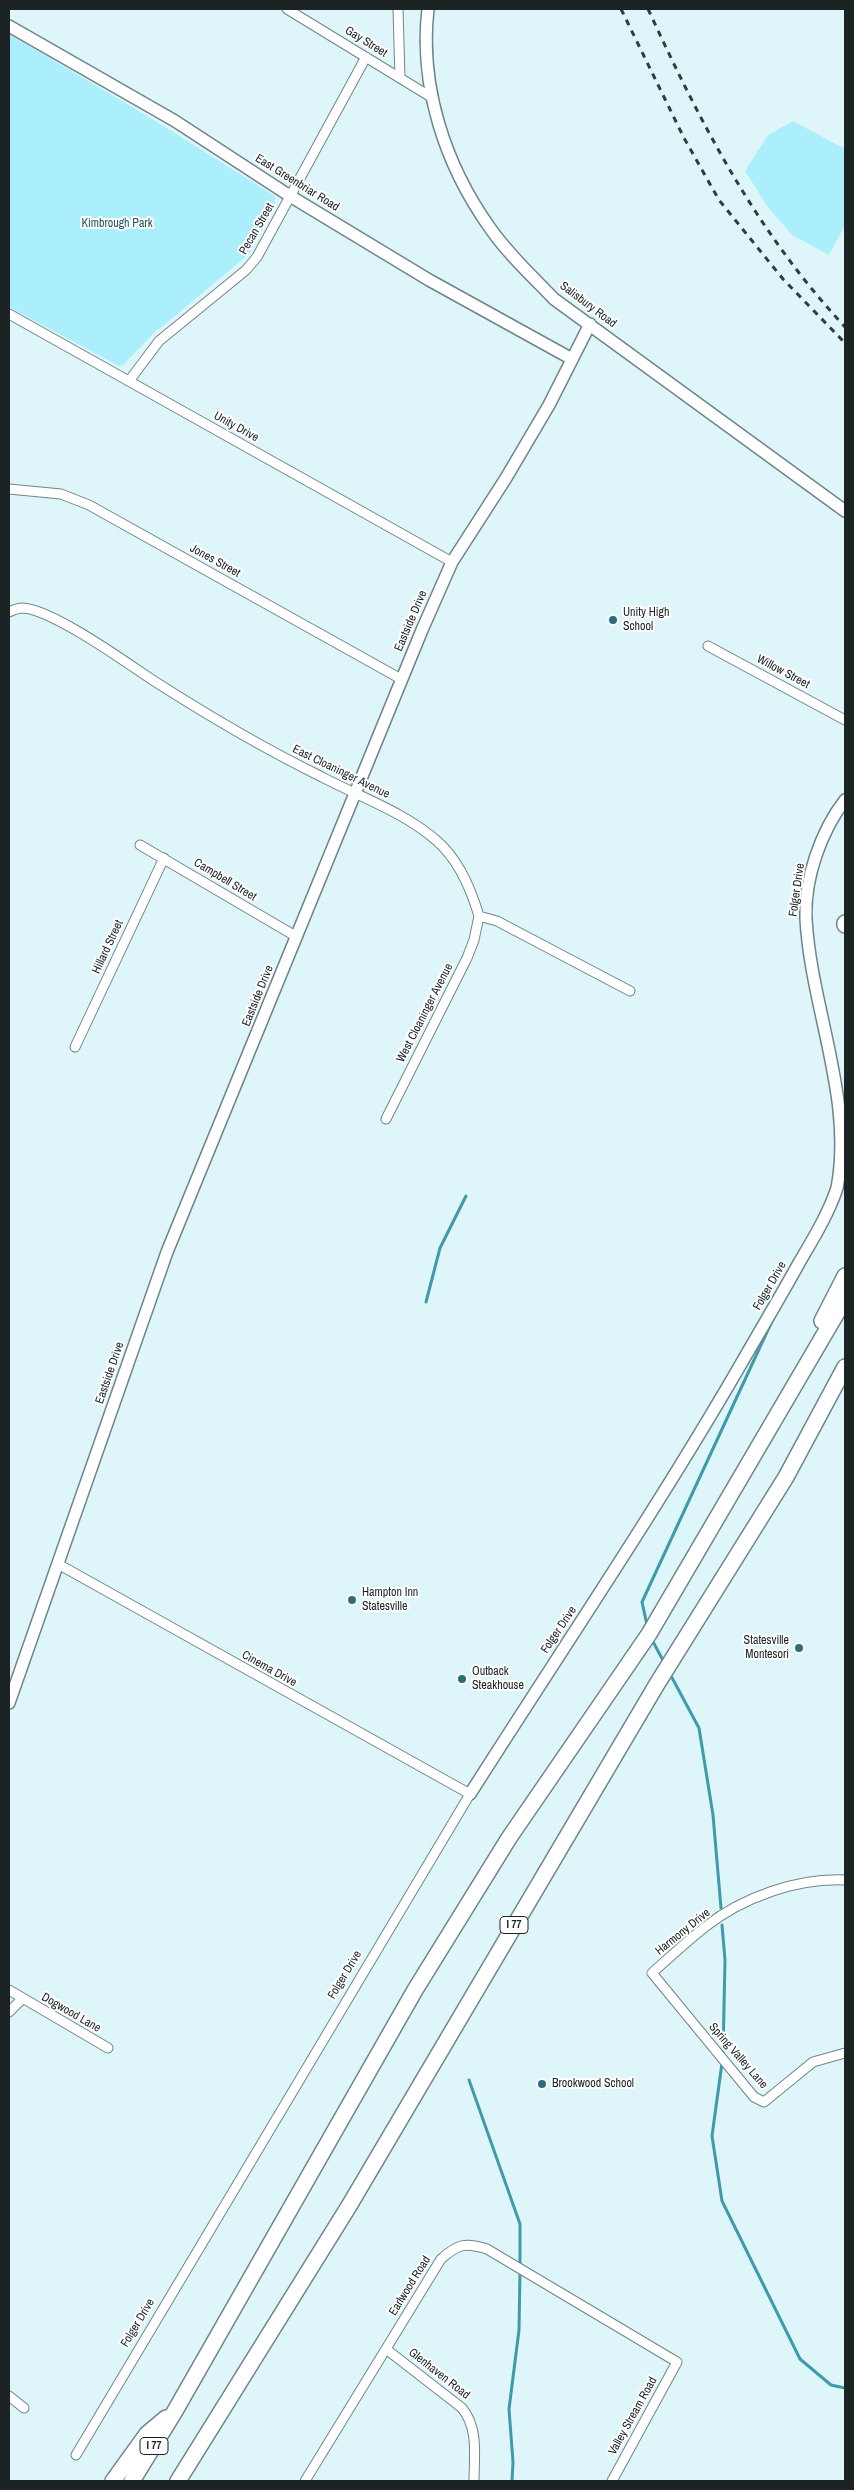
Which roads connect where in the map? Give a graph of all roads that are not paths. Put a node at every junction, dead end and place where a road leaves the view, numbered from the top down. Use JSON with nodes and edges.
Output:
{"nodes":[{"id":1,"x":287,"y":9,"type":"edge"},
{"id":2,"x":398,"y":9,"type":"edge"},
{"id":3,"x":428,"y":9,"type":"edge"},
{"id":4,"x":9,"y":26,"type":"edge"},
{"id":5,"x":366,"y":57,"type":"junction"},
{"id":6,"x":400,"y":78,"type":"junction"},
{"id":7,"x":431,"y":97,"type":"junction"},
{"id":8,"x":290,"y":196,"type":"junction"},
{"id":9,"x":9,"y":314,"type":"edge"},
{"id":10,"x":590,"y":324,"type":"junction"},
{"id":11,"x":572,"y":359,"type":"junction"},
{"id":12,"x":129,"y":381,"type":"junction"},
{"id":13,"x":9,"y":488,"type":"edge"},
{"id":14,"x":845,"y":511,"type":"edge"},
{"id":15,"x":452,"y":562,"type":"junction"},
{"id":16,"x":9,"y":612,"type":"edge"},
{"id":17,"x":708,"y":646,"type":"dead end"},
{"id":18,"x":402,"y":679,"type":"junction"},
{"id":19,"x":845,"y":720,"type":"edge"},
{"id":20,"x":354,"y":794,"type":"junction"},
{"id":21,"x":845,"y":800,"type":"edge"},
{"id":22,"x":140,"y":845,"type":"dead end"},
{"id":23,"x":164,"y":858,"type":"junction"},
{"id":24,"x":479,"y":916,"type":"junction"},
{"id":25,"x":297,"y":937,"type":"junction"},
{"id":26,"x":630,"y":991,"type":"dead end"},
{"id":27,"x":75,"y":1047,"type":"dead end"},
{"id":28,"x":386,"y":1119,"type":"dead end"},
{"id":29,"x":845,"y":1276,"type":"edge"},
{"id":30,"x":845,"y":1299,"type":"edge"},
{"id":31,"x":845,"y":1367,"type":"edge"},
{"id":32,"x":726,"y":1504,"type":"junction"},
{"id":33,"x":58,"y":1564,"type":"junction"},
{"id":34,"x":9,"y":1704,"type":"edge"},
{"id":35,"x":470,"y":1794,"type":"junction"},
{"id":36,"x":845,"y":1880,"type":"edge"},
{"id":37,"x":652,"y":1973,"type":"joint"},
{"id":38,"x":9,"y":1990,"type":"edge"},
{"id":39,"x":22,"y":1999,"type":"junction"},
{"id":40,"x":9,"y":2012,"type":"edge"},
{"id":41,"x":108,"y":2048,"type":"dead end"},
{"id":42,"x":845,"y":2053,"type":"edge"},
{"id":43,"x":386,"y":2349,"type":"junction"},
{"id":44,"x":677,"y":2362,"type":"joint"},
{"id":45,"x":9,"y":2396,"type":"edge"},
{"id":46,"x":24,"y":2408,"type":"dead end"},
{"id":47,"x":175,"y":2411,"type":"junction"},
{"id":48,"x":76,"y":2455,"type":"dead end"},
{"id":49,"x":114,"y":2481,"type":"edge"},
{"id":50,"x":132,"y":2481,"type":"edge"},
{"id":51,"x":178,"y":2481,"type":"edge"},
{"id":52,"x":305,"y":2481,"type":"edge"},
{"id":53,"x":474,"y":2481,"type":"edge"},
{"id":54,"x":612,"y":2481,"type":"edge"}],
"edges":[{"from":1,"to":5,"type":"street","name":"Gay Street"},
{"from":2,"to":6,"type":"street"},
{"from":3,"to":7,"type":"street","name":"Salisbury Road"},
{"from":4,"to":8,"type":"street","name":"East Greenbriar Road"},
{"from":5,"to":6,"type":"street","name":"Gay Street"},
{"from":5,"to":8,"type":"street","name":"Pecan Street"},
{"from":6,"to":7,"type":"street","name":"Gay Street"},
{"from":7,"to":10,"type":"street","name":"Salisbury Road"},
{"from":8,"to":11,"type":"street","name":"East Greenbriar Road"},
{"from":8,"to":12,"type":"street","name":"Pecan Street"},
{"from":9,"to":12,"type":"street","name":"Unity Drive"},
{"from":10,"to":11,"type":"street","name":"Eastside Drive"},
{"from":10,"to":14,"type":"street","name":"Salisbury Road"},
{"from":11,"to":15,"type":"street","name":"Eastside Drive"},
{"from":12,"to":15,"type":"street","name":"Unity Drive"},
{"from":13,"to":18,"type":"street","name":"Jones Street"},
{"from":15,"to":18,"type":"street","name":"Eastside Drive"},
{"from":16,"to":20,"type":"street","name":"East Cloaninger Avenue"},
{"from":17,"to":19,"type":"street","name":"Willow Street"},
{"from":18,"to":20,"type":"street","name":"Eastside Drive"},
{"from":20,"to":24,"type":"street","name":"East Cloaninger Avenue"},
{"from":20,"to":25,"type":"street","name":"Eastside Drive"},
{"from":21,"to":35,"type":"street","name":"Folger Drive"},
{"from":22,"to":23,"type":"street","name":"Campbell Street"},
{"from":23,"to":25,"type":"street","name":"Campbell Street"},
{"from":23,"to":27,"type":"street","name":"Hillard Street"},
{"from":24,"to":26,"type":"street"},
{"from":24,"to":28,"type":"street","name":"West Cloaninger Avenue"},
{"from":25,"to":33,"type":"street","name":"Eastside Drive"},
{"from":29,"to":32,"type":"highway"},
{"from":30,"to":32,"type":"highway","number":"I 77"},
{"from":31,"to":51,"type":"highway","number":"I 77"},
{"from":32,"to":47,"type":"highway","number":"I 77"},
{"from":33,"to":34,"type":"street","name":"Eastside Drive"},
{"from":33,"to":35,"type":"street","name":"Cinema Drive"},
{"from":35,"to":48,"type":"street","name":"Folger Drive"},
{"from":36,"to":37,"type":"street","name":"Harmony Drive"},
{"from":37,"to":42,"type":"street","name":"Spring Valley Lane"},
{"from":38,"to":39,"type":"street","name":"Dogwood Lane"},
{"from":39,"to":40,"type":"street","name":"Dogwood Lane"},
{"from":39,"to":41,"type":"street","name":"Dogwood Lane"},
{"from":43,"to":44,"type":"street","name":"Earlwood Road"},
{"from":43,"to":52,"type":"street","name":"Earlwood Road"},
{"from":43,"to":53,"type":"street","name":"Glenhaven Road"},
{"from":44,"to":54,"type":"street","name":"Valley Stream Road"},
{"from":45,"to":46,"type":"street"},
{"from":47,"to":49,"type":"highway"},
{"from":47,"to":50,"type":"highway","number":"I 77"}]}
